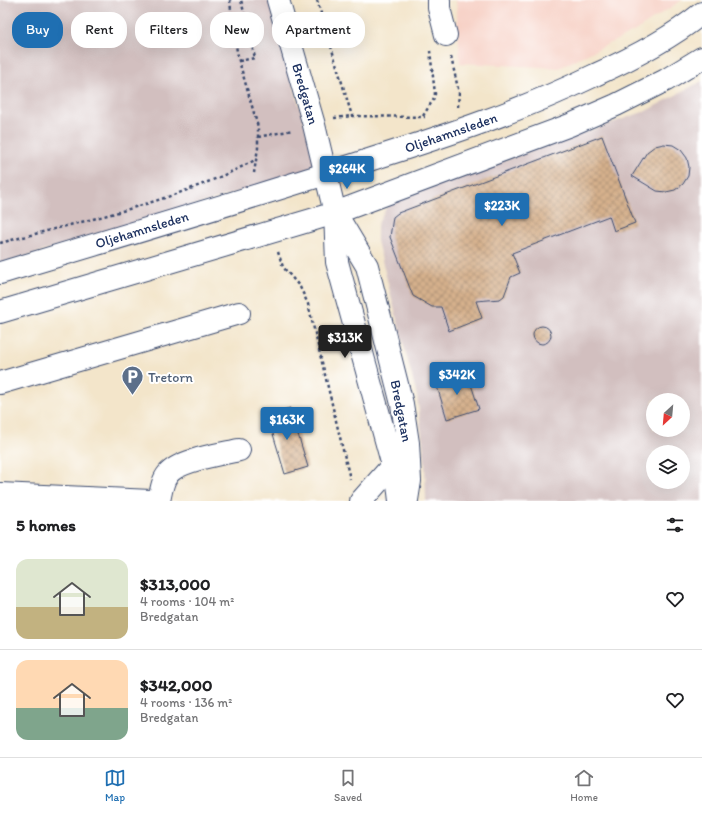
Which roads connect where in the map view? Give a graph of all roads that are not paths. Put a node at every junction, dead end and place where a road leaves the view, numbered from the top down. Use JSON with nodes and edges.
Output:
{"nodes":[{"id":1,"x":278,"y":0,"type":"edge"},
{"id":2,"x":439,"y":0,"type":"edge"},
{"id":3,"x":702,"y":13,"type":"edge"},
{"id":4,"x":444,"y":28,"type":"road end"},
{"id":5,"x":702,"y":58,"type":"edge"},
{"id":6,"x":326,"y":174,"type":"junction"},
{"id":7,"x":335,"y":213,"type":"junction"},
{"id":8,"x":0,"y":273,"type":"edge"},
{"id":9,"x":0,"y":312,"type":"edge"},
{"id":10,"x":238,"y":313,"type":"dead end"},
{"id":11,"x":0,"y":383,"type":"edge"},
{"id":12,"x":239,"y":450,"type":"dead end"},
{"id":13,"x":392,"y":466,"type":"junction"},
{"id":14,"x":0,"y":494,"type":"edge"},
{"id":15,"x":151,"y":501,"type":"edge"},
{"id":16,"x":159,"y":501,"type":"edge"},
{"id":17,"x":361,"y":501,"type":"edge"},
{"id":18,"x":400,"y":501,"type":"edge"},
{"id":19,"x":407,"y":501,"type":"edge"}],
"edges":[{"from":1,"to":6,"type":"main road","name":"Bredgatan"},
{"from":2,"to":4,"type":"main road"},
{"from":3,"to":6,"type":"main road","name":"Oljehamnsleden"},
{"from":5,"to":7,"type":"main road"},
{"from":6,"to":7,"type":"main road","name":"Bredgatan"},
{"from":6,"to":8,"type":"main road","name":"Oljehamnsleden"},
{"from":7,"to":9,"type":"main road"},
{"from":7,"to":13,"type":"main road","name":"Bredgatan"},
{"from":7,"to":19,"type":"main road","name":"Bredgatan"},
{"from":10,"to":11,"type":"main road"},
{"from":12,"to":16,"type":"main road"},
{"from":13,"to":17,"type":"main road"},
{"from":13,"to":18,"type":"main road","name":"Bredgatan"},
{"from":14,"to":15,"type":"main road"}]}
